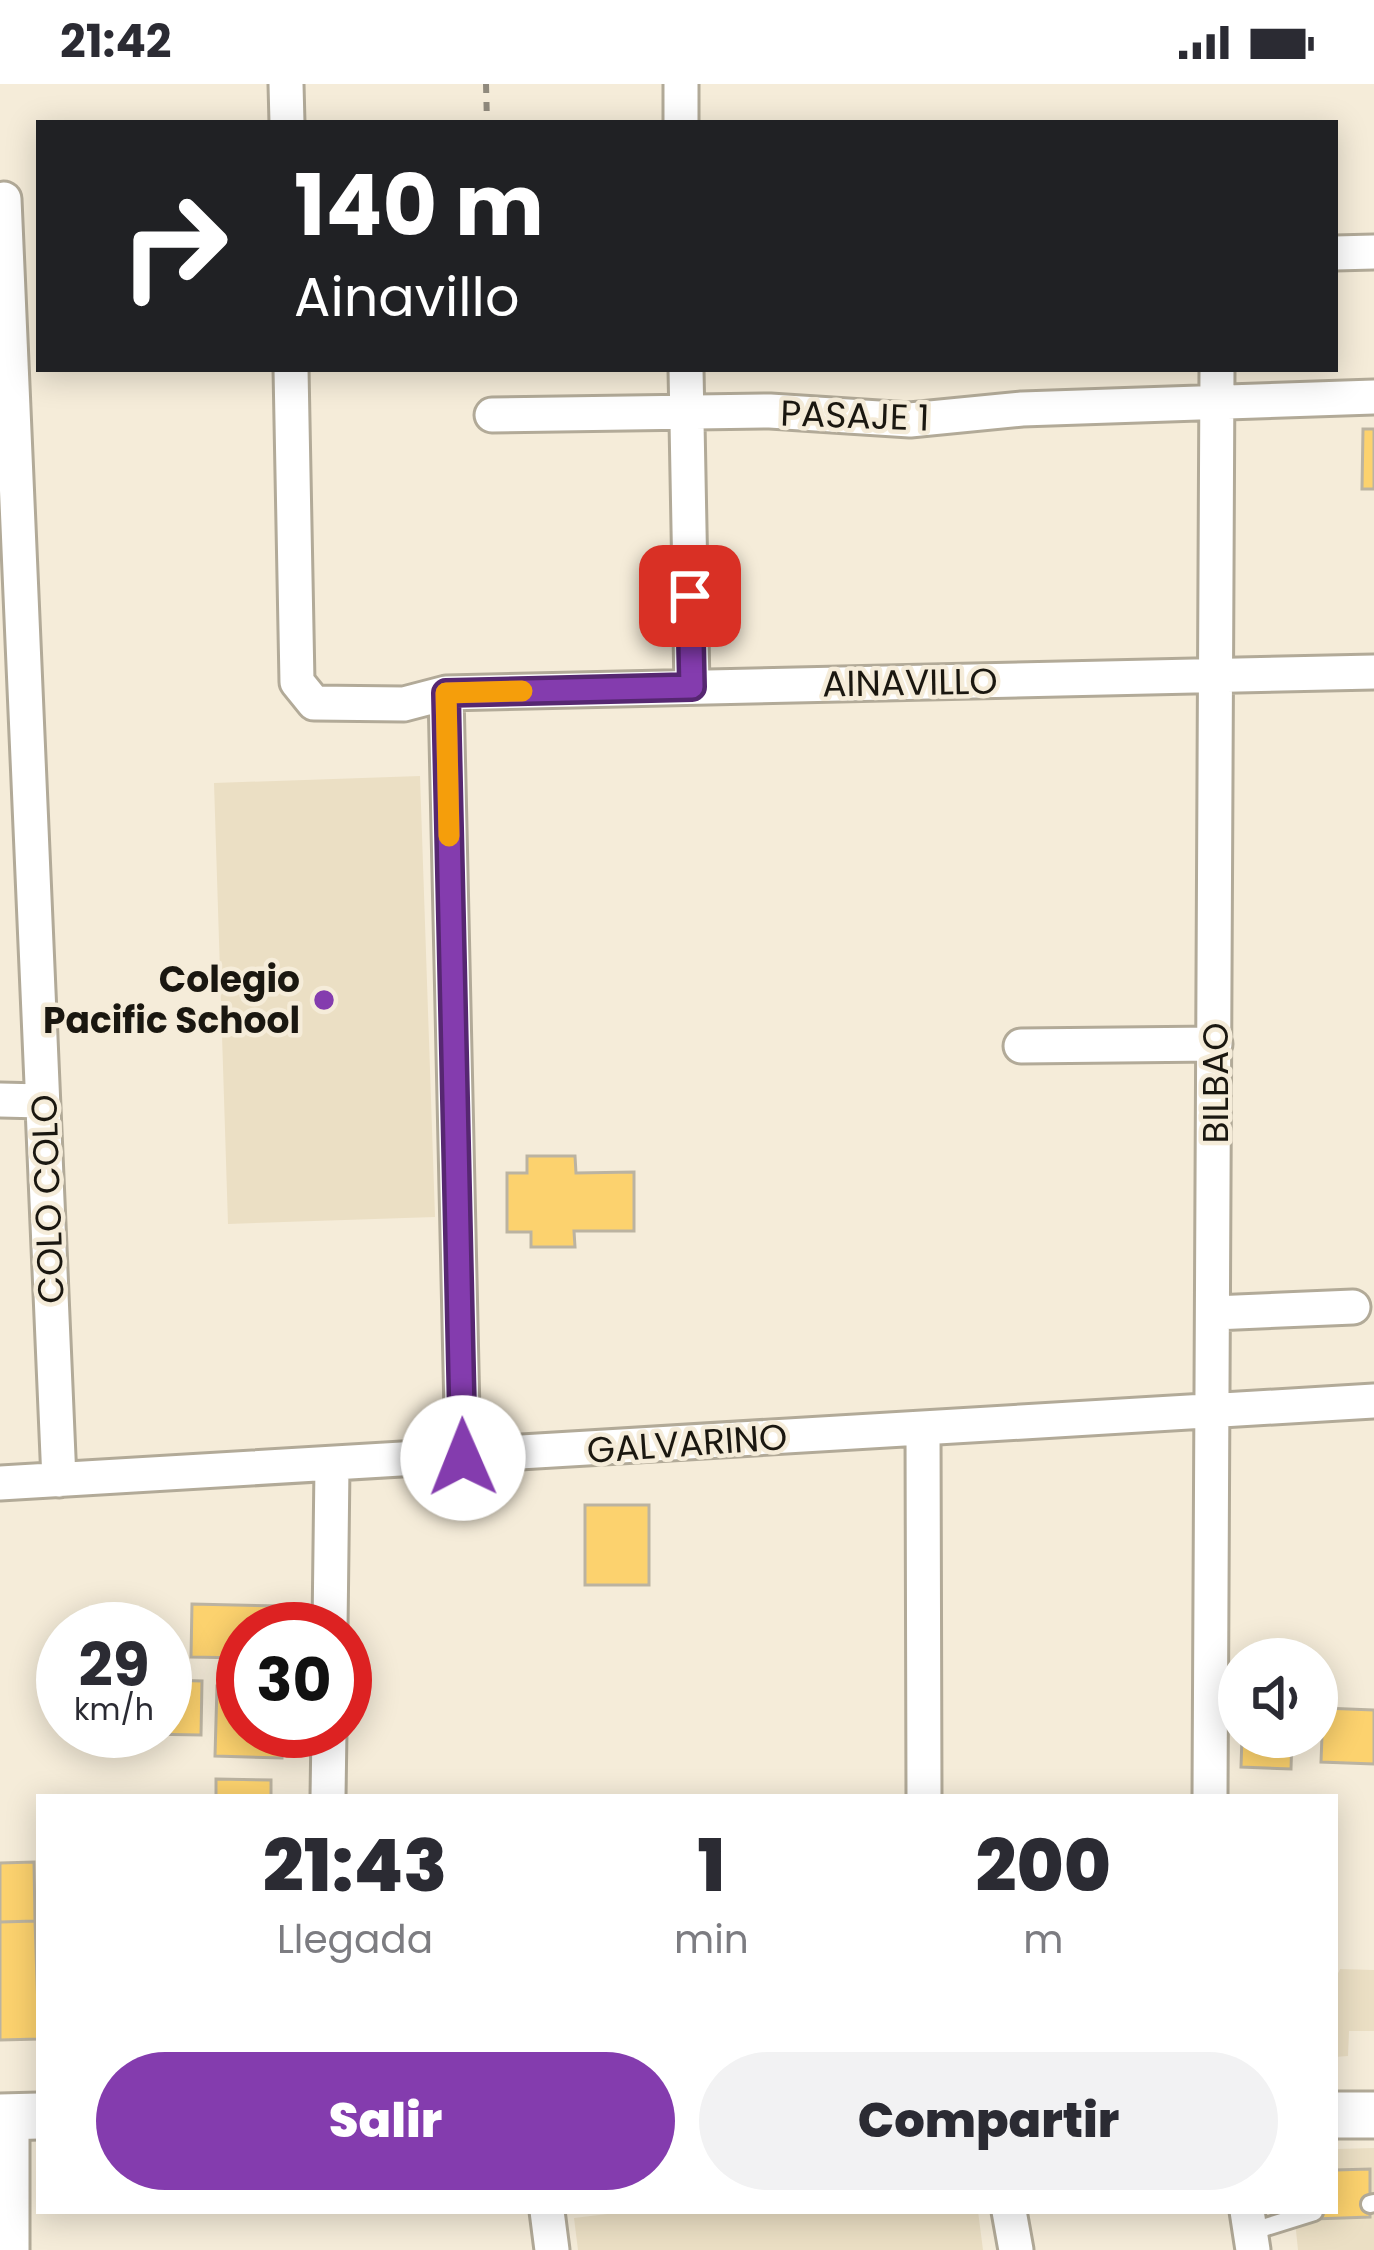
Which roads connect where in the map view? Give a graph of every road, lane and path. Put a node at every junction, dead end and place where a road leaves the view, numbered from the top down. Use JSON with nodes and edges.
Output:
{"nodes":[{"id":1,"x":286,"y":84,"type":"edge"},
{"id":2,"x":486,"y":84,"type":"edge"},
{"id":3,"x":681,"y":84,"type":"edge"},
{"id":4,"x":287,"y":120,"type":"edge"},
{"id":5,"x":487,"y":120,"type":"edge"},
{"id":6,"x":682,"y":120,"type":"edge"},
{"id":7,"x":4,"y":199,"type":"dead end"},
{"id":8,"x":1374,"y":252,"type":"edge"},
{"id":9,"x":1338,"y":253,"type":"edge"},
{"id":10,"x":292,"y":372,"type":"edge"},
{"id":11,"x":686,"y":372,"type":"edge"},
{"id":12,"x":1217,"y":386,"type":"edge"},
{"id":13,"x":1374,"y":397,"type":"edge"},
{"id":14,"x":686,"y":412,"type":"junction"},
{"id":15,"x":492,"y":415,"type":"dead end"},
{"id":16,"x":7,"y":422,"type":"edge"},
{"id":17,"x":1374,"y":672,"type":"edge"},
{"id":18,"x":1216,"y":676,"type":"junction"},
{"id":19,"x":692,"y":687,"type":"junction"},
{"id":20,"x":446,"y":693,"type":"junction"},
{"id":21,"x":1215,"y":1044,"type":"junction"},
{"id":22,"x":1021,"y":1046,"type":"dead end"},
{"id":23,"x":0,"y":1100,"type":"edge"},
{"id":24,"x":42,"y":1101,"type":"junction"},
{"id":25,"x":1352,"y":1306,"type":"dead end"},
{"id":26,"x":1214,"y":1313,"type":"junction"},
{"id":27,"x":1374,"y":1401,"type":"edge"},
{"id":28,"x":1214,"y":1410,"type":"junction"},
{"id":29,"x":923,"y":1428,"type":"junction"},
{"id":30,"x":463,"y":1458,"type":"junction"},
{"id":31,"x":332,"y":1466,"type":"junction"},
{"id":32,"x":59,"y":1480,"type":"junction"},
{"id":33,"x":0,"y":1483,"type":"edge"},
{"id":34,"x":330,"y":1602,"type":"edge"},
{"id":35,"x":329,"y":1758,"type":"edge"},
{"id":36,"x":328,"y":1794,"type":"edge"},
{"id":37,"x":924,"y":1794,"type":"edge"},
{"id":38,"x":1210,"y":1794,"type":"edge"},
{"id":39,"x":1338,"y":2115,"type":"edge"},
{"id":40,"x":1374,"y":2115,"type":"edge"},
{"id":41,"x":17,"y":2116,"type":"edge"},
{"id":42,"x":547,"y":2214,"type":"edge"},
{"id":43,"x":1010,"y":2214,"type":"edge"},
{"id":44,"x":1307,"y":2214,"type":"edge"},
{"id":45,"x":1250,"y":2231,"type":"edge"},
{"id":46,"x":8,"y":2234,"type":"edge"},
{"id":47,"x":551,"y":2250,"type":"edge"},
{"id":48,"x":1016,"y":2250,"type":"edge"}],
"edges":[{"from":1,"to":4,"type":"street"},
{"from":2,"to":5,"type":"path"},
{"from":3,"to":6,"type":"street"},
{"from":7,"to":16,"type":"street","name":"COLO COLO"},
{"from":8,"to":9,"type":"street"},
{"from":10,"to":20,"type":"street","name":"AINAVILLO"},
{"from":11,"to":14,"type":"street"},
{"from":12,"to":13,"type":"street","name":"PASAJE 1"},
{"from":12,"to":14,"type":"street","name":"PASAJE 1"},
{"from":12,"to":18,"type":"street","name":"BILBAO"},
{"from":14,"to":15,"type":"street","name":"PASAJE 1"},
{"from":14,"to":19,"type":"street"},
{"from":16,"to":24,"type":"street","name":"COLO COLO"},
{"from":17,"to":18,"type":"street","name":"AINAVILLO"},
{"from":18,"to":19,"type":"street","name":"AINAVILLO"},
{"from":18,"to":21,"type":"street","name":"BILBAO"},
{"from":19,"to":20,"type":"street","name":"AINAVILLO"},
{"from":20,"to":30,"type":"street"},
{"from":21,"to":22,"type":"street"},
{"from":21,"to":26,"type":"street","name":"BILBAO"},
{"from":23,"to":24,"type":"street"},
{"from":24,"to":32,"type":"street","name":"COLO COLO"},
{"from":25,"to":26,"type":"street"},
{"from":26,"to":28,"type":"street","name":"BILBAO"},
{"from":27,"to":28,"type":"street","name":"GALVARINO"},
{"from":28,"to":29,"type":"street","name":"GALVARINO"},
{"from":28,"to":38,"type":"street","name":"BILBAO"},
{"from":29,"to":30,"type":"street","name":"GALVARINO"},
{"from":29,"to":37,"type":"street"},
{"from":30,"to":31,"type":"street","name":"GALVARINO"},
{"from":31,"to":32,"type":"street","name":"GALVARINO"},
{"from":31,"to":34,"type":"street"},
{"from":32,"to":33,"type":"street","name":"GALVARINO"},
{"from":35,"to":36,"type":"street"},
{"from":39,"to":40,"type":"main road"},
{"from":41,"to":46,"type":"street"},
{"from":42,"to":47,"type":"street"},
{"from":43,"to":48,"type":"street"},
{"from":44,"to":45,"type":"lane"}]}
